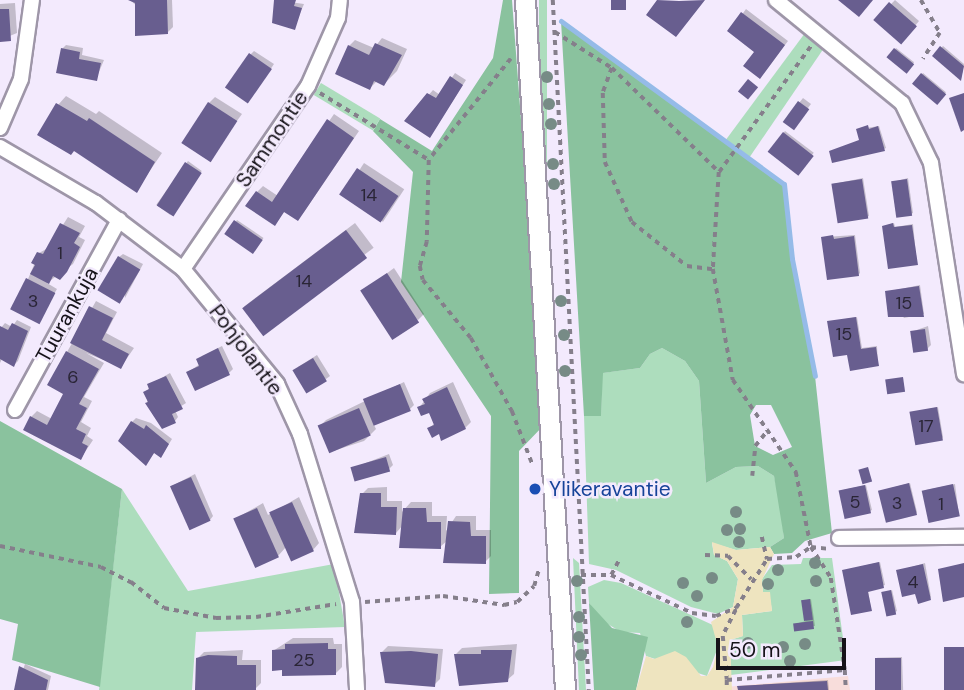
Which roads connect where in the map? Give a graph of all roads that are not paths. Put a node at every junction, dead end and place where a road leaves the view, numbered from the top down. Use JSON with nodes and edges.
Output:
{"nodes":[{"id":1,"x":32,"y":0,"type":"edge"},
{"id":2,"x":340,"y":0,"type":"edge"},
{"id":3,"x":525,"y":0,"type":"edge"},
{"id":4,"x":776,"y":0,"type":"edge"},
{"id":5,"x":0,"y":128,"type":"edge"},
{"id":6,"x":0,"y":147,"type":"edge"},
{"id":7,"x":119,"y":220,"type":"junction"},
{"id":8,"x":183,"y":269,"type":"junction"},
{"id":9,"x":964,"y":374,"type":"edge"},
{"id":10,"x":15,"y":410,"type":"dead end"},
{"id":11,"x":964,"y":537,"type":"edge"},
{"id":12,"x":839,"y":538,"type":"road end"},
{"id":13,"x":357,"y":690,"type":"edge"},
{"id":14,"x":565,"y":690,"type":"edge"}],
"edges":[{"from":1,"to":5,"type":"street"},
{"from":2,"to":8,"type":"street","name":"Sammontie"},
{"from":3,"to":14,"type":"street"},
{"from":4,"to":9,"type":"street"},
{"from":6,"to":7,"type":"street","name":"Pohjolantie"},
{"from":7,"to":8,"type":"street","name":"Pohjolantie"},
{"from":7,"to":10,"type":"street","name":"Tuurankuja"},
{"from":8,"to":13,"type":"street","name":"Pohjolantie"},
{"from":11,"to":12,"type":"street"}]}
